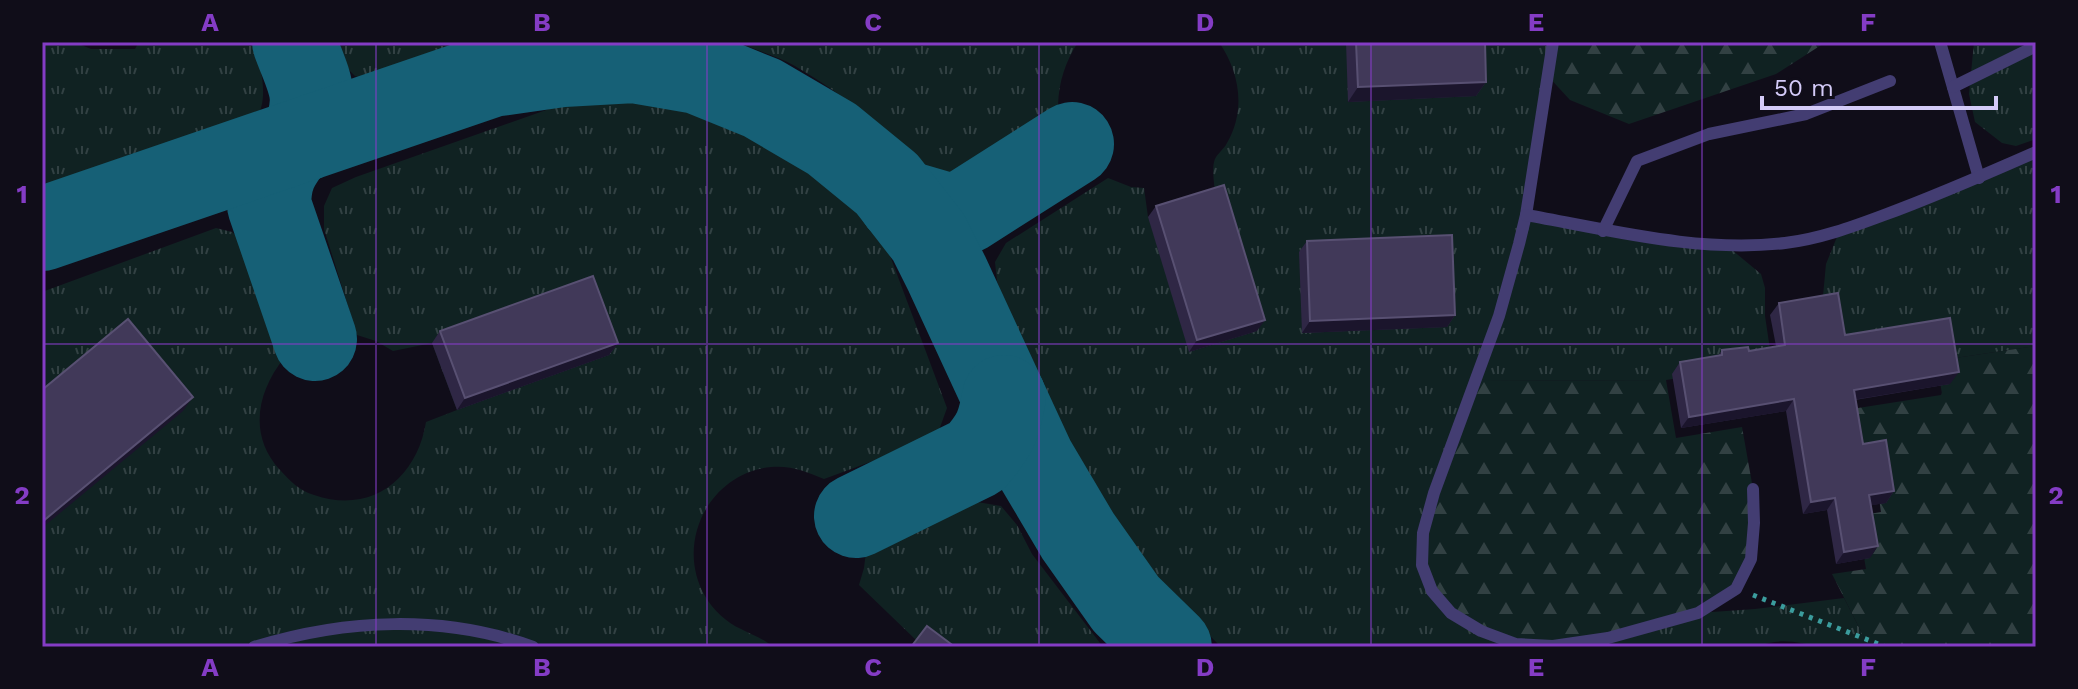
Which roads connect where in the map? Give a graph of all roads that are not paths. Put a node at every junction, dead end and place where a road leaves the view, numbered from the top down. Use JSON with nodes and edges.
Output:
{"nodes":[{"id":1,"x":1553,"y":42,"type":"edge"},
{"id":2,"x":1940,"y":42,"type":"edge"},
{"id":3,"x":2036,"y":46,"type":"edge"},
{"id":4,"x":1890,"y":81,"type":"dead end"},
{"id":5,"x":1953,"y":87,"type":"junction"},
{"id":6,"x":2036,"y":152,"type":"edge"},
{"id":7,"x":1979,"y":178,"type":"junction"},
{"id":8,"x":1526,"y":215,"type":"junction"},
{"id":9,"x":1603,"y":231,"type":"junction"},
{"id":10,"x":1753,"y":489,"type":"dead end"},
{"id":11,"x":254,"y":647,"type":"edge"},
{"id":12,"x":533,"y":647,"type":"edge"}],
"edges":[{"from":1,"to":8,"type":"lane"},
{"from":2,"to":5,"type":"lane"},
{"from":3,"to":5,"type":"lane"},
{"from":4,"to":9,"type":"lane"},
{"from":5,"to":7,"type":"lane"},
{"from":6,"to":7,"type":"lane"},
{"from":7,"to":9,"type":"lane"},
{"from":8,"to":9,"type":"lane"},
{"from":8,"to":10,"type":"lane"},
{"from":11,"to":12,"type":"lane"}]}
